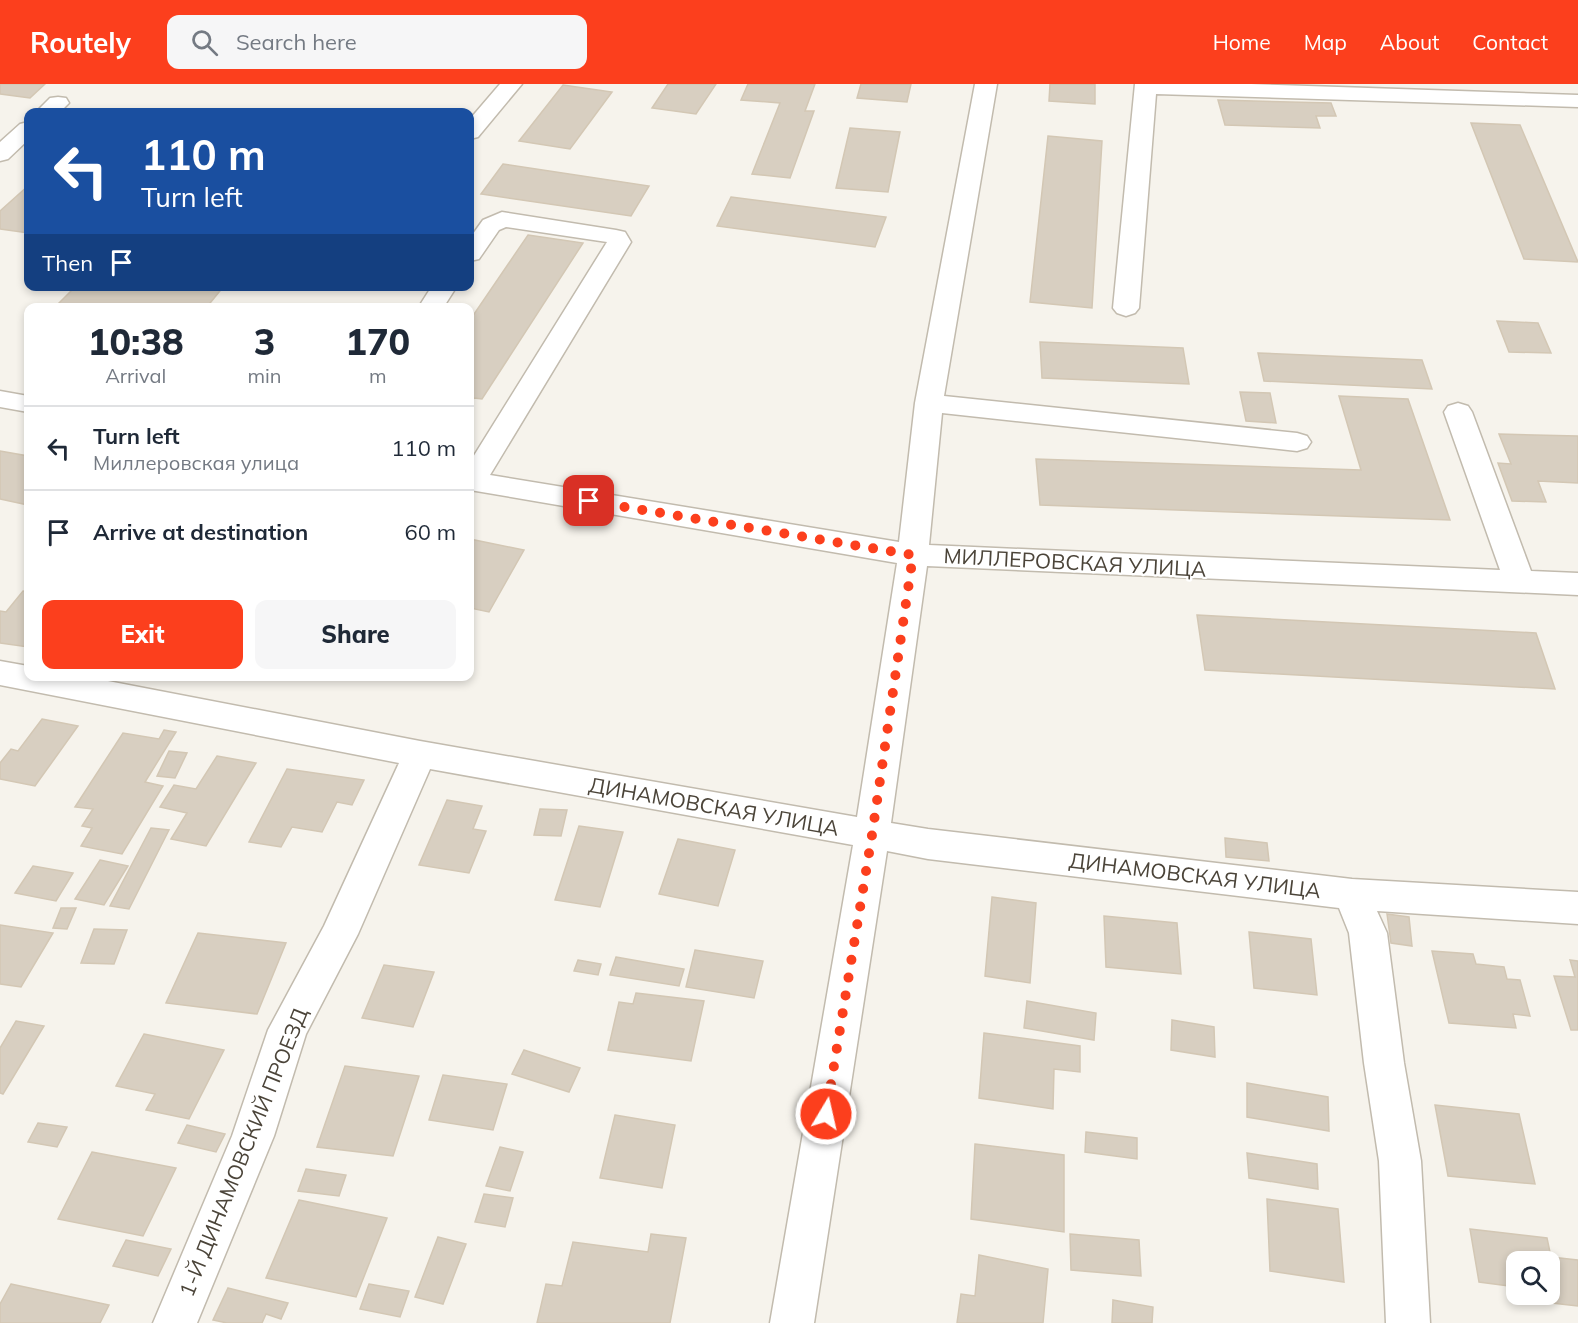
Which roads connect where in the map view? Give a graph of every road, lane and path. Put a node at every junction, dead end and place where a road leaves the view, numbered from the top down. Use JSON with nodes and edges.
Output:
{"nodes":[{"id":1,"x":511,"y":84,"type":"edge"},
{"id":2,"x":986,"y":84,"type":"edge"},
{"id":3,"x":1146,"y":86,"type":"edge"},
{"id":4,"x":1578,"y":101,"type":"edge"},
{"id":5,"x":474,"y":127,"type":"edge"},
{"id":6,"x":24,"y":133,"type":"edge"},
{"id":7,"x":0,"y":154,"type":"edge"},
{"id":8,"x":474,"y":248,"type":"edge"},
{"id":9,"x":1126,"y":308,"type":"dead end"},
{"id":10,"x":0,"y":399,"type":"edge"},
{"id":11,"x":24,"y":403,"type":"edge"},
{"id":12,"x":929,"y":403,"type":"junction"},
{"id":13,"x":1458,"y":412,"type":"dead end"},
{"id":14,"x":1297,"y":442,"type":"dead end"},
{"id":15,"x":474,"y":476,"type":"edge"},
{"id":16,"x":474,"y":482,"type":"edge"},
{"id":17,"x":913,"y":555,"type":"junction"},
{"id":18,"x":1520,"y":582,"type":"junction"},
{"id":19,"x":1578,"y":584,"type":"edge"},
{"id":20,"x":0,"y":673,"type":"edge"},
{"id":21,"x":24,"y":678,"type":"edge"},
{"id":22,"x":41,"y":681,"type":"edge"},
{"id":23,"x":420,"y":754,"type":"junction"},
{"id":24,"x":872,"y":835,"type":"junction"},
{"id":25,"x":1352,"y":894,"type":"junction"},
{"id":26,"x":1578,"y":908,"type":"edge"},
{"id":27,"x":175,"y":1323,"type":"edge"},
{"id":28,"x":792,"y":1323,"type":"edge"},
{"id":29,"x":1408,"y":1323,"type":"edge"}],
"edges":[{"from":1,"to":5,"type":"street"},
{"from":2,"to":12,"type":"street"},
{"from":3,"to":4,"type":"street"},
{"from":3,"to":9,"type":"street"},
{"from":6,"to":7,"type":"street"},
{"from":8,"to":15,"type":"street"},
{"from":10,"to":11,"type":"street"},
{"from":12,"to":14,"type":"street"},
{"from":12,"to":17,"type":"street"},
{"from":13,"to":18,"type":"street"},
{"from":16,"to":17,"type":"street","name":"МИЛЛЕРОВСКАЯ УЛИЦА"},
{"from":17,"to":18,"type":"street","name":"МИЛЛЕРОВСКАЯ УЛИЦА"},
{"from":17,"to":24,"type":"street"},
{"from":18,"to":19,"type":"street","name":"МИЛЛЕРОВСКАЯ УЛИЦА"},
{"from":20,"to":21,"type":"street","name":"ДИНАМОВСКАЯ УЛИЦА"},
{"from":22,"to":23,"type":"street","name":"ДИНАМОВСКАЯ УЛИЦА"},
{"from":23,"to":24,"type":"street","name":"ДИНАМОВСКАЯ УЛИЦА"},
{"from":23,"to":27,"type":"street","name":"1-Й ДИНАМОВСКИЙ ПРОЕЗД"},
{"from":24,"to":25,"type":"street","name":"ДИНАМОВСКАЯ УЛИЦА"},
{"from":24,"to":28,"type":"street"},
{"from":25,"to":26,"type":"street","name":"ДИНАМОВСКАЯ УЛИЦА"},
{"from":25,"to":29,"type":"street"}]}
